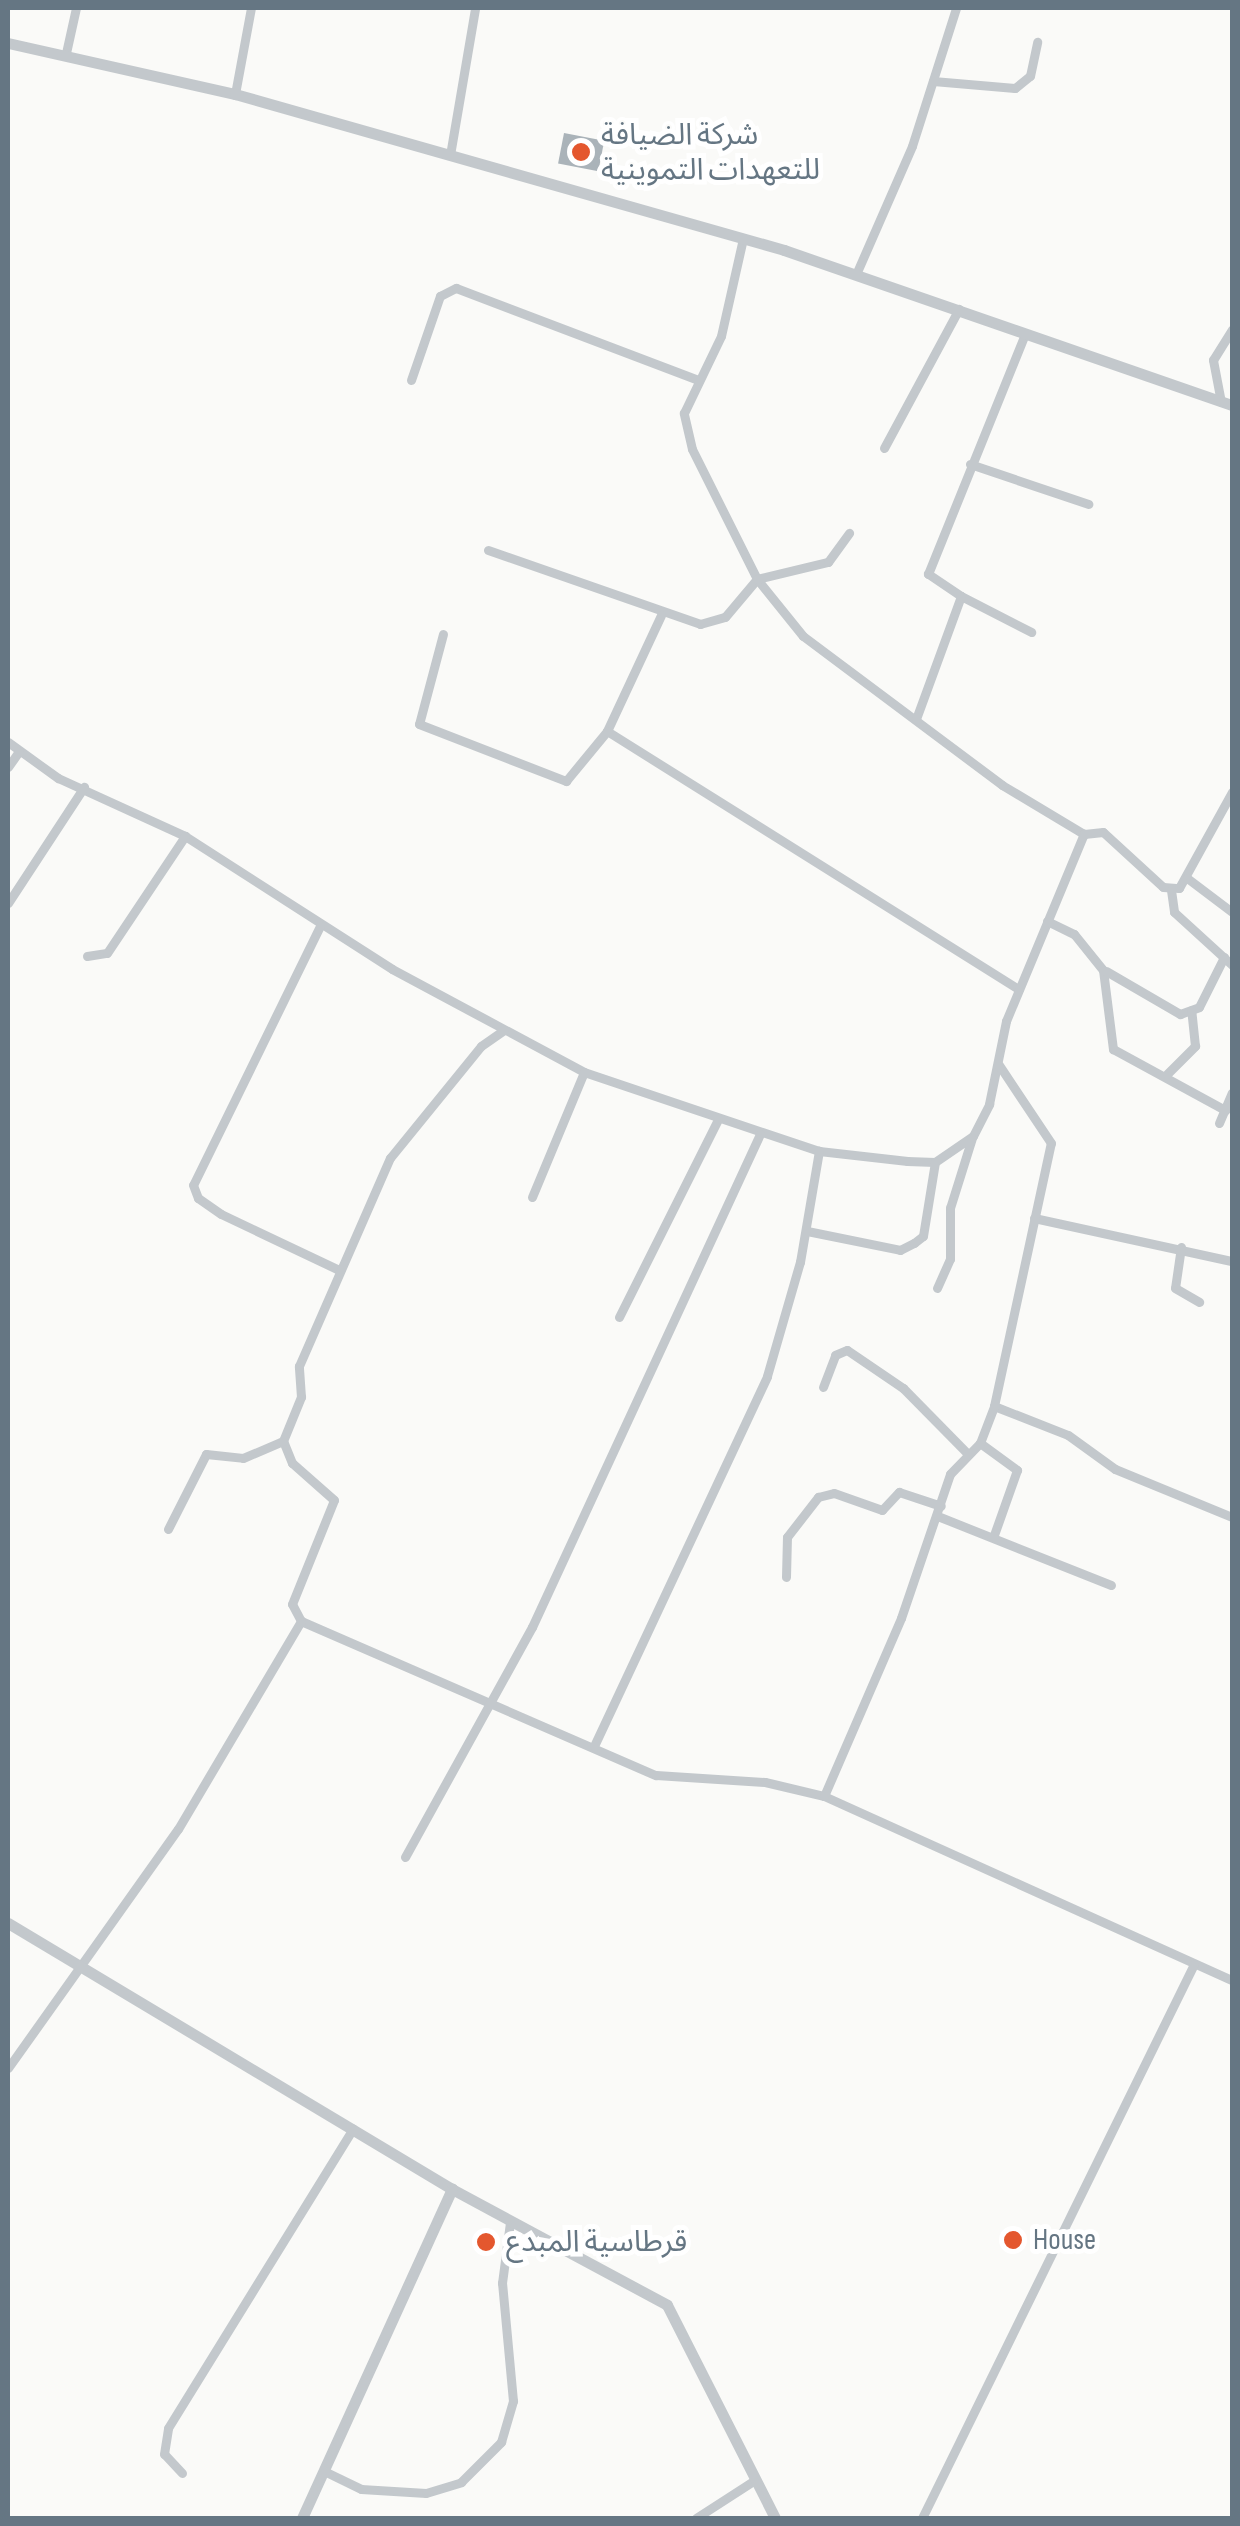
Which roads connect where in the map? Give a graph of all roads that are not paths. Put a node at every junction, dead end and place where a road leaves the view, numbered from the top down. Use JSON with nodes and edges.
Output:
{"nodes":[{"id":1,"x":76,"y":8,"type":"edge"},
{"id":2,"x":251,"y":8,"type":"edge"},
{"id":3,"x":474,"y":8,"type":"edge"},
{"id":4,"x":956,"y":8,"type":"edge"},
{"id":5,"x":8,"y":42,"type":"edge"},
{"id":6,"x":1037,"y":42,"type":"dead end"},
{"id":7,"x":66,"y":53,"type":"junction"},
{"id":8,"x":933,"y":80,"type":"junction"},
{"id":9,"x":235,"y":94,"type":"junction"},
{"id":10,"x":450,"y":155,"type":"junction"},
{"id":11,"x":742,"y":238,"type":"junction"},
{"id":12,"x":857,"y":272,"type":"junction"},
{"id":13,"x":959,"y":310,"type":"junction"},
{"id":14,"x":1232,"y":329,"type":"edge"},
{"id":15,"x":1025,"y":334,"type":"junction"},
{"id":16,"x":411,"y":380,"type":"dead end"},
{"id":17,"x":696,"y":380,"type":"junction"},
{"id":18,"x":1227,"y":403,"type":"edge"},
{"id":19,"x":884,"y":448,"type":"dead end"},
{"id":20,"x":970,"y":464,"type":"junction"},
{"id":21,"x":1088,"y":504,"type":"dead end"},
{"id":22,"x":848,"y":533,"type":"dead end"},
{"id":23,"x":488,"y":550,"type":"dead end"},
{"id":24,"x":757,"y":579,"type":"junction"},
{"id":25,"x":962,"y":596,"type":"junction"},
{"id":26,"x":662,"y":615,"type":"junction"},
{"id":27,"x":1032,"y":632,"type":"dead end"},
{"id":28,"x":442,"y":634,"type":"dead end"},
{"id":29,"x":916,"y":719,"type":"junction"},
{"id":30,"x":608,"y":731,"type":"junction"},
{"id":31,"x":8,"y":742,"type":"edge"},
{"id":32,"x":19,"y":751,"type":"junction"},
{"id":33,"x":8,"y":767,"type":"edge"},
{"id":34,"x":84,"y":787,"type":"junction"},
{"id":35,"x":1232,"y":792,"type":"edge"},
{"id":36,"x":1084,"y":834,"type":"junction"},
{"id":37,"x":185,"y":836,"type":"junction"},
{"id":38,"x":1187,"y":878,"type":"junction"},
{"id":39,"x":1171,"y":890,"type":"junction"},
{"id":40,"x":8,"y":903,"type":"edge"},
{"id":41,"x":1232,"y":912,"type":"edge"},
{"id":42,"x":1047,"y":921,"type":"junction"},
{"id":43,"x":320,"y":926,"type":"junction"},
{"id":44,"x":88,"y":956,"type":"dead end"},
{"id":45,"x":1228,"y":961,"type":"edge"},
{"id":46,"x":1104,"y":970,"type":"junction"},
{"id":47,"x":1019,"y":988,"type":"junction"},
{"id":48,"x":1191,"y":1010,"type":"junction"},
{"id":49,"x":504,"y":1030,"type":"junction"},
{"id":50,"x":999,"y":1065,"type":"junction"},
{"id":51,"x":584,"y":1072,"type":"junction"},
{"id":52,"x":1167,"y":1074,"type":"junction"},
{"id":53,"x":1232,"y":1093,"type":"edge"},
{"id":54,"x":1225,"y":1110,"type":"junction"},
{"id":55,"x":718,"y":1119,"type":"junction"},
{"id":56,"x":1219,"y":1124,"type":"dead end"},
{"id":57,"x":760,"y":1134,"type":"junction"},
{"id":58,"x":973,"y":1136,"type":"junction"},
{"id":59,"x":819,"y":1151,"type":"junction"},
{"id":60,"x":935,"y":1162,"type":"junction"},
{"id":61,"x":532,"y":1196,"type":"dead end"},
{"id":62,"x":1034,"y":1218,"type":"junction"},
{"id":63,"x":948,"y":1228,"type":"junction"},
{"id":64,"x":806,"y":1231,"type":"junction"},
{"id":65,"x":923,"y":1236,"type":"junction"},
{"id":66,"x":1181,"y":1248,"type":"junction"},
{"id":67,"x":1232,"y":1261,"type":"edge"},
{"id":68,"x":337,"y":1269,"type":"junction"},
{"id":69,"x":936,"y":1288,"type":"dead end"},
{"id":70,"x":1200,"y":1302,"type":"dead end"},
{"id":71,"x":619,"y":1318,"type":"dead end"},
{"id":72,"x":823,"y":1387,"type":"dead end"},
{"id":73,"x":994,"y":1406,"type":"junction"},
{"id":74,"x":283,"y":1441,"type":"junction"},
{"id":75,"x":980,"y":1443,"type":"junction"},
{"id":76,"x":966,"y":1452,"type":"junction"},
{"id":77,"x":941,"y":1512,"type":"junction"},
{"id":78,"x":1232,"y":1516,"type":"edge"},
{"id":79,"x":168,"y":1529,"type":"dead end"},
{"id":80,"x":994,"y":1535,"type":"junction"},
{"id":81,"x":786,"y":1577,"type":"dead end"},
{"id":82,"x":1111,"y":1585,"type":"dead end"},
{"id":83,"x":301,"y":1620,"type":"junction"},
{"id":84,"x":492,"y":1698,"type":"junction"},
{"id":85,"x":594,"y":1746,"type":"junction"},
{"id":86,"x":824,"y":1796,"type":"junction"},
{"id":87,"x":405,"y":1857,"type":"dead end"},
{"id":88,"x":8,"y":1923,"type":"edge"},
{"id":89,"x":1194,"y":1964,"type":"junction"},
{"id":90,"x":84,"y":1965,"type":"junction"},
{"id":91,"x":1232,"y":1980,"type":"edge"},
{"id":92,"x":8,"y":2068,"type":"edge"},
{"id":93,"x":353,"y":2128,"type":"junction"},
{"id":94,"x":452,"y":2189,"type":"junction"},
{"id":95,"x":510,"y":2222,"type":"junction"},
{"id":96,"x":324,"y":2471,"type":"junction"},
{"id":97,"x":182,"y":2473,"type":"dead end"},
{"id":98,"x":755,"y":2480,"type":"junction"},
{"id":99,"x":302,"y":2518,"type":"edge"},
{"id":100,"x":696,"y":2518,"type":"edge"},
{"id":101,"x":775,"y":2518,"type":"edge"},
{"id":102,"x":922,"y":2518,"type":"edge"}],
"edges":[{"from":1,"to":7,"type":"street"},
{"from":2,"to":9,"type":"street"},
{"from":3,"to":10,"type":"street"},
{"from":4,"to":8,"type":"street"},
{"from":5,"to":7,"type":"street"},
{"from":6,"to":8,"type":"street"},
{"from":7,"to":9,"type":"street"},
{"from":8,"to":12,"type":"street"},
{"from":9,"to":10,"type":"street"},
{"from":10,"to":11,"type":"street"},
{"from":11,"to":12,"type":"street"},
{"from":11,"to":17,"type":"street"},
{"from":12,"to":13,"type":"street"},
{"from":13,"to":15,"type":"street"},
{"from":13,"to":19,"type":"street"},
{"from":14,"to":18,"type":"street"},
{"from":15,"to":18,"type":"street"},
{"from":15,"to":20,"type":"street"},
{"from":16,"to":17,"type":"street"},
{"from":17,"to":24,"type":"street"},
{"from":20,"to":21,"type":"street"},
{"from":20,"to":25,"type":"street"},
{"from":22,"to":24,"type":"street"},
{"from":23,"to":26,"type":"street"},
{"from":24,"to":26,"type":"street"},
{"from":24,"to":29,"type":"street"},
{"from":25,"to":27,"type":"street"},
{"from":25,"to":29,"type":"street"},
{"from":26,"to":30,"type":"street"},
{"from":28,"to":30,"type":"street"},
{"from":29,"to":36,"type":"street"},
{"from":30,"to":47,"type":"street"},
{"from":31,"to":32,"type":"street"},
{"from":32,"to":33,"type":"street"},
{"from":32,"to":34,"type":"street"},
{"from":34,"to":37,"type":"street"},
{"from":34,"to":40,"type":"street"},
{"from":35,"to":38,"type":"street"},
{"from":36,"to":39,"type":"street"},
{"from":36,"to":42,"type":"street"},
{"from":37,"to":43,"type":"street"},
{"from":37,"to":44,"type":"street"},
{"from":38,"to":39,"type":"street"},
{"from":38,"to":41,"type":"street"},
{"from":39,"to":45,"type":"street"},
{"from":42,"to":46,"type":"street"},
{"from":42,"to":47,"type":"street"},
{"from":43,"to":49,"type":"street"},
{"from":43,"to":68,"type":"street"},
{"from":45,"to":48,"type":"street"},
{"from":46,"to":48,"type":"street"},
{"from":46,"to":52,"type":"street"},
{"from":47,"to":50,"type":"street"},
{"from":48,"to":52,"type":"street"},
{"from":49,"to":51,"type":"street"},
{"from":49,"to":68,"type":"street"},
{"from":50,"to":58,"type":"street"},
{"from":50,"to":62,"type":"street"},
{"from":51,"to":55,"type":"street"},
{"from":51,"to":61,"type":"street"},
{"from":52,"to":54,"type":"street"},
{"from":53,"to":54,"type":"street"},
{"from":54,"to":56,"type":"street"},
{"from":55,"to":57,"type":"street"},
{"from":55,"to":71,"type":"street"},
{"from":57,"to":59,"type":"street"},
{"from":57,"to":84,"type":"street"},
{"from":58,"to":60,"type":"street"},
{"from":58,"to":63,"type":"street"},
{"from":59,"to":60,"type":"street"},
{"from":59,"to":64,"type":"street"},
{"from":60,"to":65,"type":"street"},
{"from":62,"to":66,"type":"street"},
{"from":62,"to":73,"type":"street"},
{"from":63,"to":65,"type":"street"},
{"from":63,"to":69,"type":"street"},
{"from":64,"to":65,"type":"street"},
{"from":64,"to":85,"type":"street"},
{"from":66,"to":67,"type":"street"},
{"from":66,"to":70,"type":"street"},
{"from":68,"to":74,"type":"street"},
{"from":72,"to":76,"type":"street"},
{"from":73,"to":75,"type":"street"},
{"from":73,"to":78,"type":"street"},
{"from":74,"to":79,"type":"street"},
{"from":74,"to":83,"type":"street"},
{"from":75,"to":76,"type":"street"},
{"from":75,"to":80,"type":"street"},
{"from":76,"to":77,"type":"street"},
{"from":77,"to":80,"type":"street"},
{"from":77,"to":81,"type":"street"},
{"from":77,"to":86,"type":"street"},
{"from":80,"to":82,"type":"street"},
{"from":83,"to":84,"type":"street"},
{"from":83,"to":90,"type":"street"},
{"from":84,"to":85,"type":"street"},
{"from":84,"to":87,"type":"street"},
{"from":85,"to":86,"type":"street"},
{"from":86,"to":89,"type":"street"},
{"from":88,"to":90,"type":"street"},
{"from":89,"to":91,"type":"street"},
{"from":89,"to":102,"type":"street"},
{"from":90,"to":92,"type":"street"},
{"from":90,"to":93,"type":"street"},
{"from":93,"to":94,"type":"street"},
{"from":93,"to":97,"type":"street"},
{"from":94,"to":95,"type":"street"},
{"from":94,"to":96,"type":"street"},
{"from":95,"to":96,"type":"street"},
{"from":95,"to":98,"type":"street"},
{"from":96,"to":99,"type":"street"},
{"from":98,"to":100,"type":"street"},
{"from":98,"to":101,"type":"street"}]}
